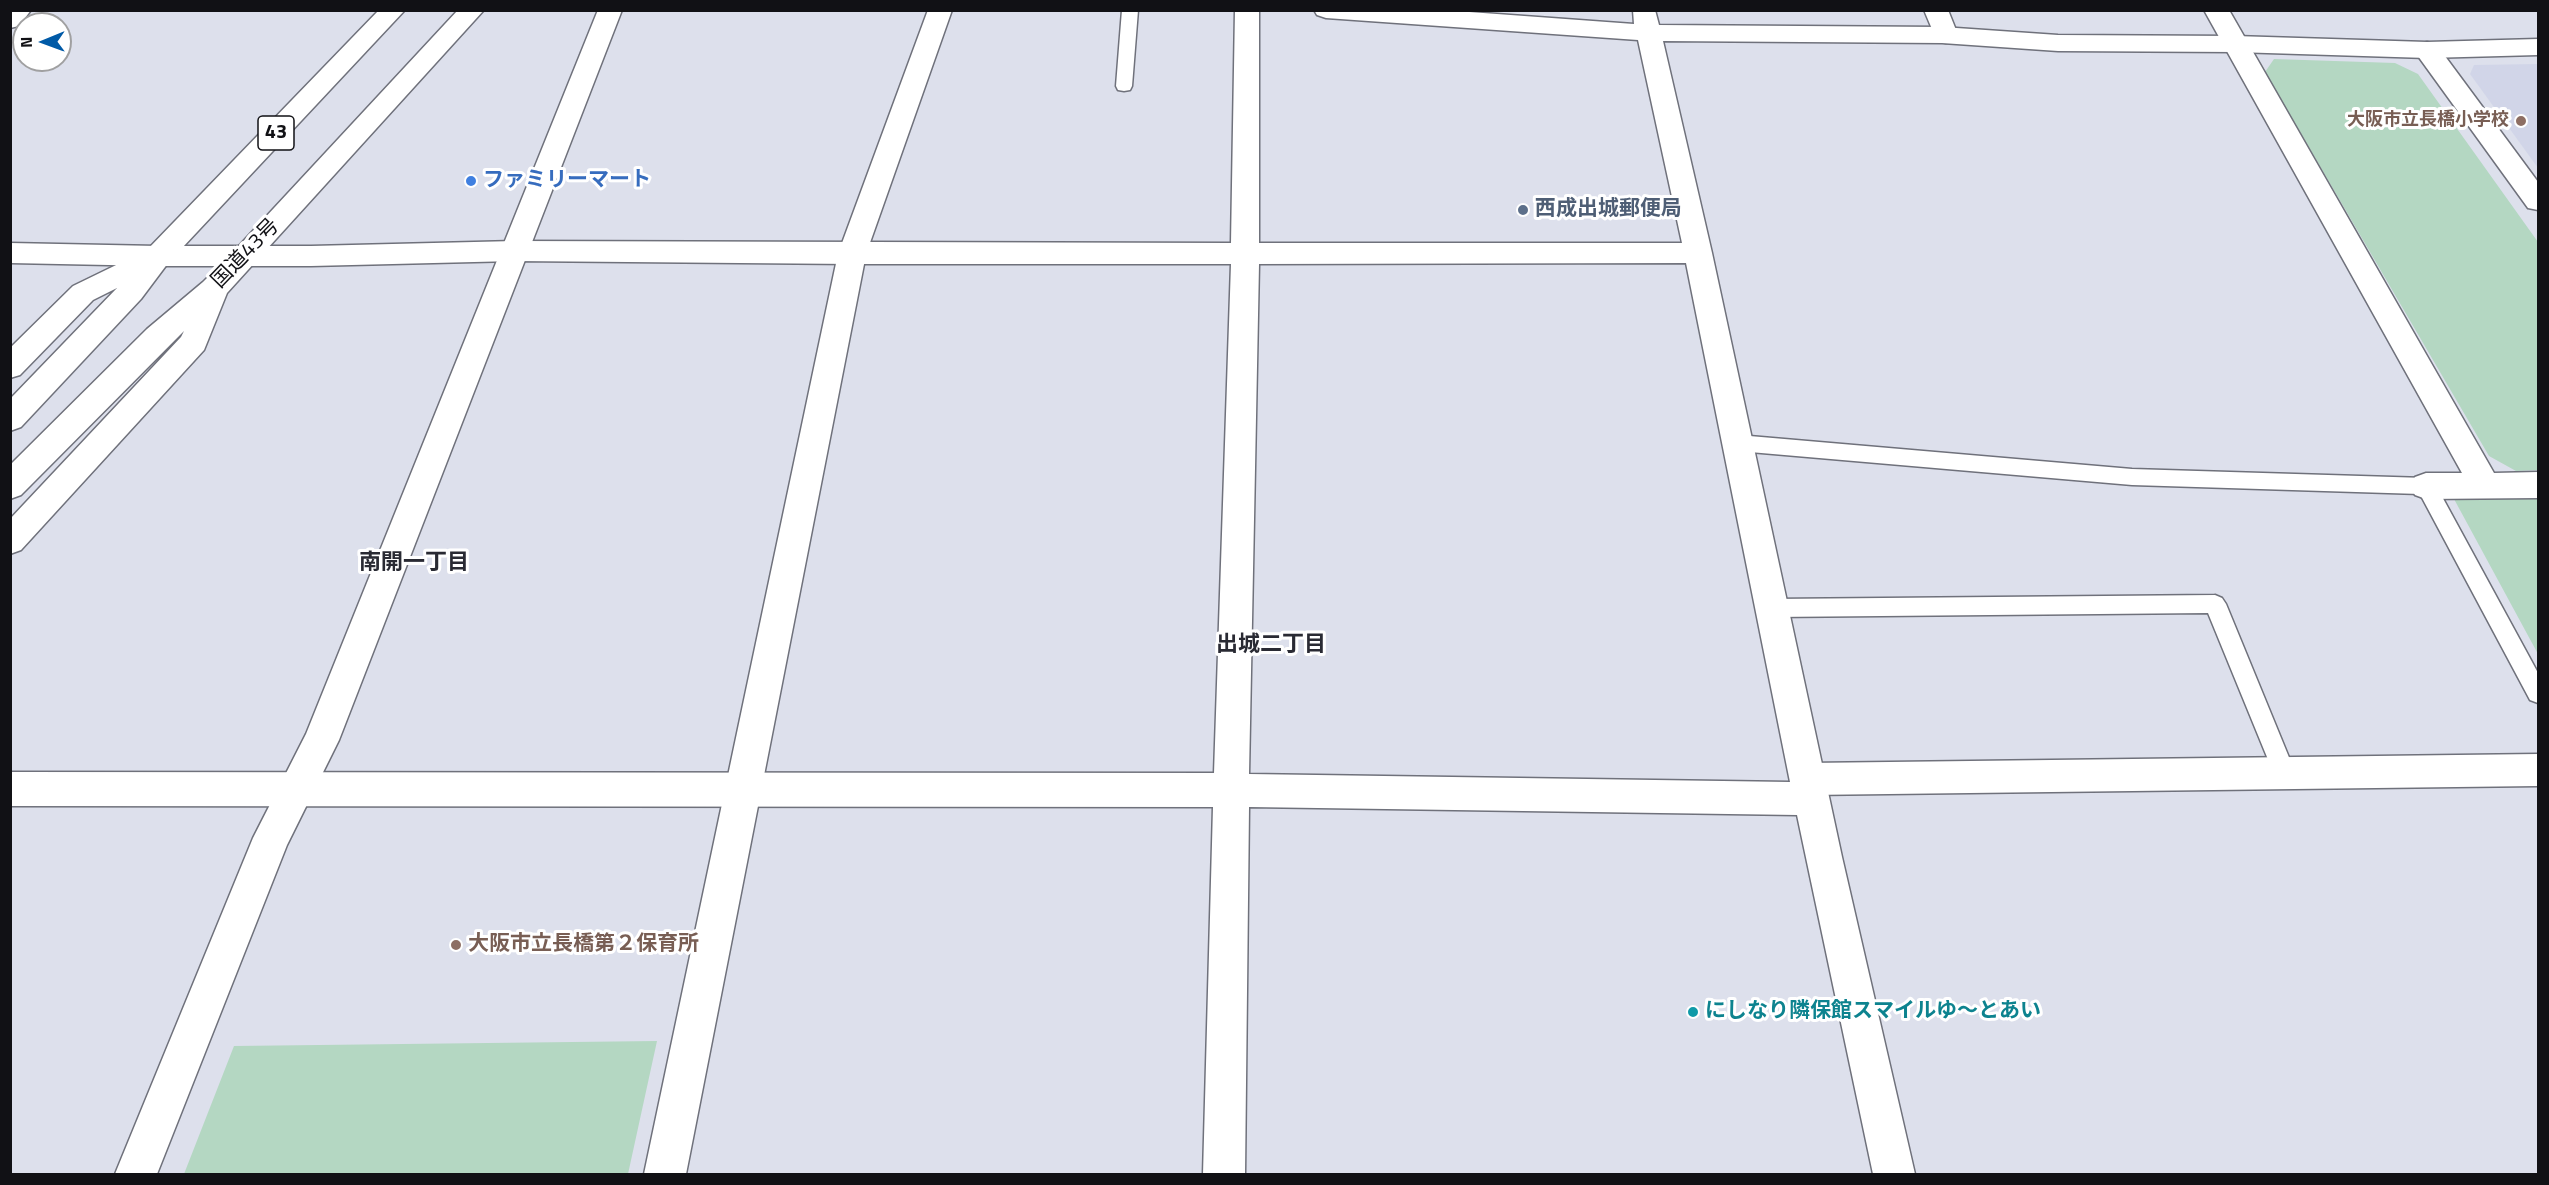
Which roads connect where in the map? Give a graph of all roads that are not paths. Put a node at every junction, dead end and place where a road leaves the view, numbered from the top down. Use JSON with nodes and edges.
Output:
{"nodes":[{"id":1,"x":19,"y":10,"type":"edge"},
{"id":2,"x":393,"y":10,"type":"edge"},
{"id":3,"x":472,"y":10,"type":"edge"},
{"id":4,"x":610,"y":10,"type":"edge"},
{"id":5,"x":940,"y":10,"type":"edge"},
{"id":6,"x":1130,"y":10,"type":"edge"},
{"id":7,"x":1247,"y":10,"type":"edge"},
{"id":8,"x":1326,"y":10,"type":"edge"},
{"id":9,"x":1936,"y":10,"type":"edge"},
{"id":10,"x":2216,"y":10,"type":"edge"},
{"id":11,"x":10,"y":20,"type":"edge"},
{"id":12,"x":1647,"y":22,"type":"edge"},
{"id":13,"x":1946,"y":35,"type":"junction"},
{"id":14,"x":2235,"y":44,"type":"junction"},
{"id":15,"x":2538,"y":47,"type":"edge"},
{"id":16,"x":2427,"y":50,"type":"junction"},
{"id":17,"x":1124,"y":86,"type":"dead end"},
{"id":18,"x":2538,"y":201,"type":"edge"},
{"id":19,"x":515,"y":251,"type":"junction"},
{"id":20,"x":10,"y":253,"type":"edge"},
{"id":21,"x":1698,"y":253,"type":"junction"},
{"id":22,"x":852,"y":254,"type":"junction"},
{"id":23,"x":1245,"y":254,"type":"junction"},
{"id":24,"x":158,"y":256,"type":"junction"},
{"id":25,"x":245,"y":257,"type":"junction"},
{"id":26,"x":213,"y":289,"type":"junction"},
{"id":27,"x":10,"y":367,"type":"edge"},
{"id":28,"x":10,"y":418,"type":"edge"},
{"id":29,"x":1738,"y":443,"type":"junction"},
{"id":30,"x":2484,"y":484,"type":"junction"},
{"id":31,"x":2538,"y":485,"type":"edge"},
{"id":32,"x":10,"y":486,"type":"edge"},
{"id":33,"x":2426,"y":486,"type":"junction"},
{"id":34,"x":10,"y":541,"type":"edge"},
{"id":35,"x":1773,"y":608,"type":"junction"},
{"id":36,"x":2538,"y":693,"type":"edge"},
{"id":37,"x":2538,"y":770,"type":"edge"},
{"id":38,"x":2284,"y":772,"type":"junction"},
{"id":39,"x":296,"y":788,"type":"junction"},
{"id":40,"x":10,"y":789,"type":"edge"},
{"id":41,"x":744,"y":789,"type":"junction"},
{"id":42,"x":1810,"y":789,"type":"junction"},
{"id":43,"x":1231,"y":790,"type":"junction"},
{"id":44,"x":136,"y":1174,"type":"edge"},
{"id":45,"x":665,"y":1174,"type":"edge"},
{"id":46,"x":1224,"y":1174,"type":"edge"},
{"id":47,"x":1894,"y":1174,"type":"edge"}],
"edges":[{"from":1,"to":11,"type":"main road"},
{"from":2,"to":24,"type":"main road","number":"43"},
{"from":3,"to":25,"type":"main road","name":"国道43号"},
{"from":4,"to":19,"type":"main road"},
{"from":5,"to":22,"type":"main road"},
{"from":6,"to":17,"type":"lane"},
{"from":7,"to":23,"type":"main road"},
{"from":8,"to":12,"type":"main road"},
{"from":9,"to":13,"type":"main road"},
{"from":10,"to":14,"type":"main road"},
{"from":12,"to":13,"type":"main road"},
{"from":12,"to":21,"type":"main road"},
{"from":13,"to":14,"type":"main road"},
{"from":14,"to":16,"type":"main road"},
{"from":14,"to":30,"type":"main road"},
{"from":15,"to":16,"type":"main road"},
{"from":16,"to":18,"type":"main road"},
{"from":19,"to":22,"type":"main road"},
{"from":19,"to":25,"type":"main road"},
{"from":19,"to":39,"type":"main road"},
{"from":20,"to":24,"type":"main road"},
{"from":21,"to":23,"type":"main road"},
{"from":21,"to":29,"type":"main road"},
{"from":22,"to":23,"type":"main road"},
{"from":22,"to":41,"type":"main road"},
{"from":23,"to":43,"type":"main road"},
{"from":24,"to":25,"type":"main road"},
{"from":24,"to":27,"type":"main road"},
{"from":24,"to":28,"type":"main road","number":"43"},
{"from":25,"to":26,"type":"main road","name":"国道43号"},
{"from":26,"to":32,"type":"main road","name":"国道43号"},
{"from":26,"to":34,"type":"main road"},
{"from":29,"to":33,"type":"lane"},
{"from":29,"to":35,"type":"main road"},
{"from":30,"to":31,"type":"main road"},
{"from":30,"to":33,"type":"main road"},
{"from":33,"to":36,"type":"lane"},
{"from":35,"to":38,"type":"lane"},
{"from":35,"to":42,"type":"main road"},
{"from":37,"to":38,"type":"main road"},
{"from":38,"to":42,"type":"main road"},
{"from":39,"to":40,"type":"main road"},
{"from":39,"to":41,"type":"main road"},
{"from":39,"to":44,"type":"main road"},
{"from":41,"to":43,"type":"main road"},
{"from":41,"to":45,"type":"main road"},
{"from":42,"to":43,"type":"main road"},
{"from":42,"to":47,"type":"main road"},
{"from":43,"to":46,"type":"main road"}]}
